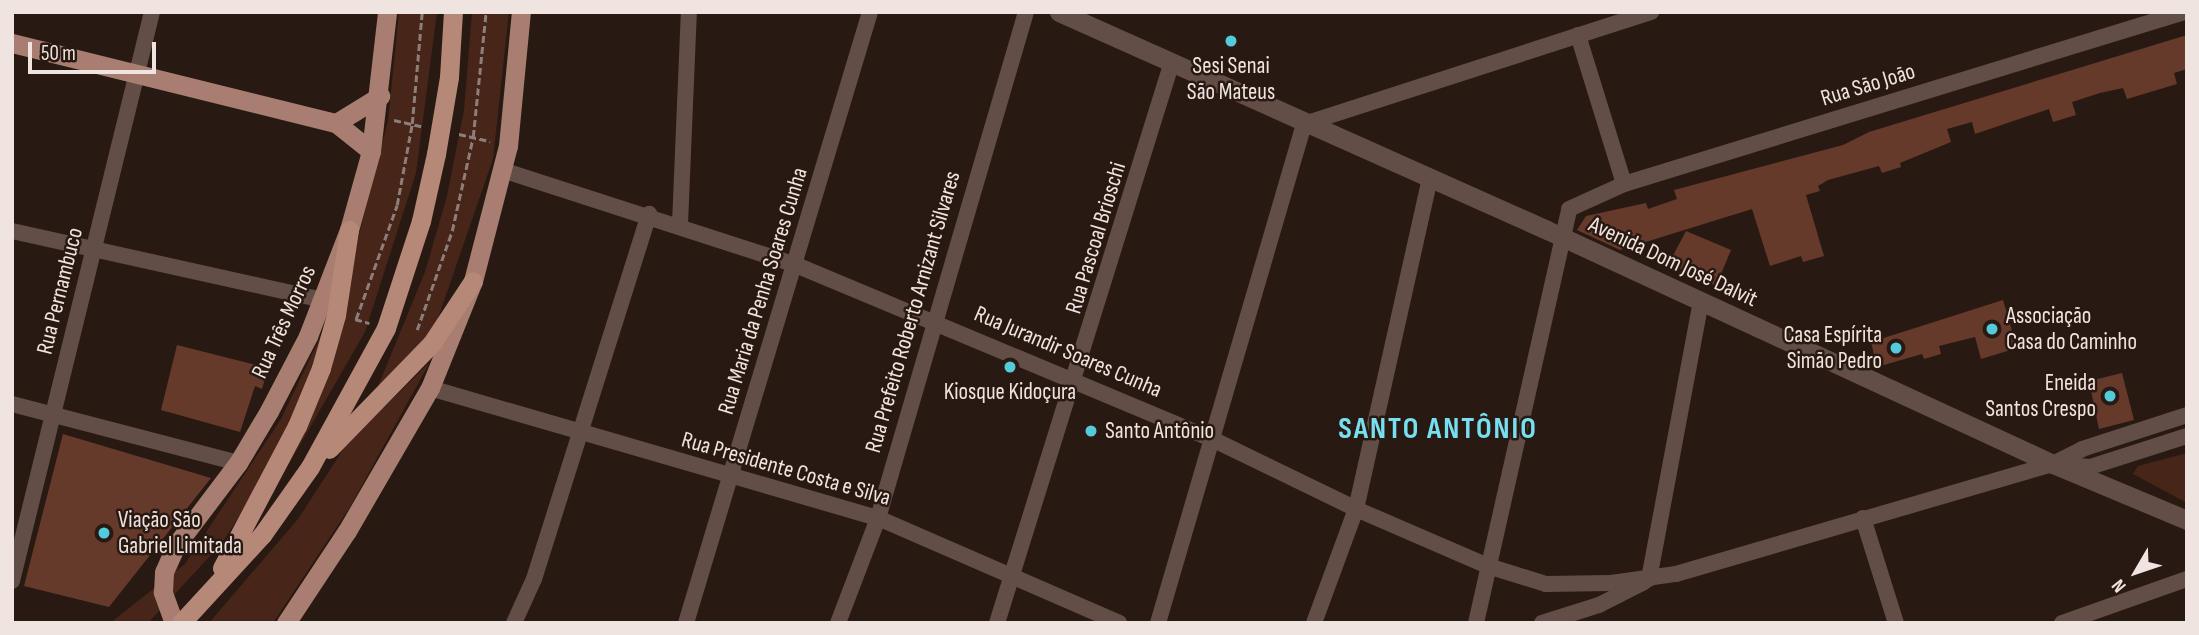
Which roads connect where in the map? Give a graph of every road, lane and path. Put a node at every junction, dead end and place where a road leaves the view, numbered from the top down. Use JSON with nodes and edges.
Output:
{"nodes":[{"id":1,"x":152,"y":12,"type":"edge"},
{"id":2,"x":387,"y":12,"type":"edge"},
{"id":3,"x":422,"y":12,"type":"edge"},
{"id":4,"x":453,"y":12,"type":"edge"},
{"id":5,"x":486,"y":12,"type":"edge"},
{"id":6,"x":520,"y":12,"type":"edge"},
{"id":7,"x":689,"y":12,"type":"edge"},
{"id":8,"x":870,"y":12,"type":"edge"},
{"id":9,"x":1026,"y":12,"type":"edge"},
{"id":10,"x":1059,"y":12,"type":"edge"},
{"id":11,"x":1651,"y":12,"type":"edge"},
{"id":12,"x":2184,"y":12,"type":"edge"},
{"id":13,"x":2166,"y":15,"type":"edge"},
{"id":14,"x":1578,"y":35,"type":"junction"},
{"id":15,"x":12,"y":43,"type":"edge"},
{"id":16,"x":1171,"y":65,"type":"junction"},
{"id":17,"x":136,"y":74,"type":"junction"},
{"id":18,"x":380,"y":96,"type":"junction"},
{"id":19,"x":336,"y":123,"type":"junction"},
{"id":20,"x":1304,"y":124,"type":"junction"},
{"id":21,"x":371,"y":151,"type":"junction"},
{"id":22,"x":502,"y":170,"type":"junction"},
{"id":23,"x":1430,"y":179,"type":"junction"},
{"id":24,"x":1624,"y":184,"type":"junction"},
{"id":25,"x":1569,"y":209,"type":"joint"},
{"id":26,"x":649,"y":214,"type":"junction"},
{"id":27,"x":680,"y":224,"type":"junction"},
{"id":28,"x":349,"y":230,"type":"junction"},
{"id":29,"x":12,"y":231,"type":"edge"},
{"id":30,"x":1561,"y":236,"type":"junction"},
{"id":31,"x":94,"y":251,"type":"junction"},
{"id":32,"x":796,"y":265,"type":"junction"},
{"id":33,"x":473,"y":281,"type":"junction"},
{"id":34,"x":324,"y":300,"type":"junction"},
{"id":35,"x":1701,"y":302,"type":"junction"},
{"id":36,"x":356,"y":319,"type":"dead end"},
{"id":37,"x":933,"y":320,"type":"junction"},
{"id":38,"x":415,"y":336,"type":"dead end"},
{"id":39,"x":1076,"y":380,"type":"junction"},
{"id":40,"x":430,"y":388,"type":"junction"},
{"id":41,"x":12,"y":404,"type":"edge"},
{"id":42,"x":52,"y":415,"type":"junction"},
{"id":43,"x":2187,"y":415,"type":"edge"},
{"id":44,"x":580,"y":434,"type":"junction"},
{"id":45,"x":2187,"y":436,"type":"edge"},
{"id":46,"x":1210,"y":438,"type":"junction"},
{"id":47,"x":238,"y":463,"type":"junction"},
{"id":48,"x":2053,"y":464,"type":"junction"},
{"id":49,"x":310,"y":467,"type":"junction"},
{"id":50,"x":731,"y":475,"type":"junction"},
{"id":51,"x":1356,"y":509,"type":"junction"},
{"id":52,"x":878,"y":518,"type":"junction"},
{"id":53,"x":1863,"y":518,"type":"junction"},
{"id":54,"x":2187,"y":520,"type":"edge"},
{"id":55,"x":1488,"y":566,"type":"junction"},
{"id":56,"x":1013,"y":575,"type":"junction"},
{"id":57,"x":13,"y":576,"type":"edge"},
{"id":58,"x":1649,"y":579,"type":"junction"},
{"id":59,"x":2187,"y":579,"type":"edge"},
{"id":60,"x":205,"y":600,"type":"junction"},
{"id":61,"x":174,"y":623,"type":"edge"},
{"id":62,"x":181,"y":623,"type":"edge"},
{"id":63,"x":286,"y":623,"type":"edge"},
{"id":64,"x":514,"y":623,"type":"edge"},
{"id":65,"x":686,"y":623,"type":"edge"},
{"id":66,"x":838,"y":623,"type":"edge"},
{"id":67,"x":997,"y":623,"type":"edge"},
{"id":68,"x":1119,"y":623,"type":"edge"},
{"id":69,"x":1158,"y":623,"type":"edge"},
{"id":70,"x":1314,"y":623,"type":"edge"},
{"id":71,"x":1476,"y":623,"type":"edge"},
{"id":72,"x":1542,"y":623,"type":"edge"},
{"id":73,"x":1896,"y":623,"type":"edge"},
{"id":74,"x":2062,"y":623,"type":"edge"}],
"edges":[{"from":1,"to":17,"type":"street","name":"Rua Pernambuco"},
{"from":2,"to":18,"type":"main road","name":"Rua Três Morros"},
{"from":3,"to":36,"type":"path"},
{"from":4,"to":49,"type":"highway"},
{"from":5,"to":38,"type":"path"},
{"from":6,"to":22,"type":"main road"},
{"from":7,"to":27,"type":"street"},
{"from":8,"to":32,"type":"street","name":"Rua Maria da Penha Soares Cunha"},
{"from":9,"to":37,"type":"street","name":"Rua Prefeito Roberto Arnizant Silvares"},
{"from":10,"to":16,"type":"street","name":"Avenida Dom José Dalvit"},
{"from":11,"to":14,"type":"street"},
{"from":12,"to":13,"type":"street","name":"Rua São João"},
{"from":13,"to":24,"type":"street","name":"Rua São João"},
{"from":14,"to":20,"type":"street"},
{"from":14,"to":24,"type":"street"},
{"from":15,"to":17,"type":"main road"},
{"from":16,"to":20,"type":"street","name":"Avenida Dom José Dalvit"},
{"from":16,"to":39,"type":"street","name":"Rua Pascoal Brioschi"},
{"from":17,"to":19,"type":"main road"},
{"from":17,"to":31,"type":"street","name":"Rua Pernambuco"},
{"from":18,"to":19,"type":"main road"},
{"from":18,"to":21,"type":"main road","name":"Rua Três Morros"},
{"from":19,"to":21,"type":"main road"},
{"from":20,"to":23,"type":"street","name":"Avenida Dom José Dalvit"},
{"from":20,"to":46,"type":"street"},
{"from":21,"to":28,"type":"main road","name":"Rua Três Morros"},
{"from":22,"to":26,"type":"street","name":"Rua Jurandir Soares Cunha"},
{"from":22,"to":33,"type":"main road"},
{"from":23,"to":30,"type":"street","name":"Avenida Dom José Dalvit"},
{"from":23,"to":51,"type":"street"},
{"from":24,"to":25,"type":"street","name":"Rua São João"},
{"from":25,"to":30,"type":"street","name":"Avenida Dom José Dalvit"},
{"from":26,"to":27,"type":"street","name":"Rua Jurandir Soares Cunha"},
{"from":26,"to":44,"type":"street"},
{"from":27,"to":32,"type":"street","name":"Rua Jurandir Soares Cunha"},
{"from":28,"to":34,"type":"main road","name":"Rua Três Morros"},
{"from":28,"to":60,"type":"highway"},
{"from":29,"to":31,"type":"street"},
{"from":30,"to":35,"type":"street","name":"Avenida Dom José Dalvit"},
{"from":30,"to":55,"type":"street"},
{"from":31,"to":34,"type":"street"},
{"from":31,"to":42,"type":"street","name":"Rua Pernambuco"},
{"from":32,"to":37,"type":"street","name":"Rua Jurandir Soares Cunha"},
{"from":32,"to":50,"type":"street","name":"Rua Maria da Penha Soares Cunha"},
{"from":33,"to":40,"type":"main road"},
{"from":33,"to":49,"type":"highway"},
{"from":34,"to":47,"type":"main road","name":"Rua Três Morros"},
{"from":35,"to":48,"type":"street","name":"Avenida Dom José Dalvit"},
{"from":35,"to":58,"type":"street"},
{"from":37,"to":39,"type":"street","name":"Rua Jurandir Soares Cunha"},
{"from":37,"to":52,"type":"street","name":"Rua Prefeito Roberto Arnizant Silvares"},
{"from":39,"to":46,"type":"street","name":"Rua Jurandir Soares Cunha"},
{"from":39,"to":56,"type":"street","name":"Rua Pascoal Brioschi"},
{"from":40,"to":44,"type":"street","name":"Rua Presidente Costa e Silva"},
{"from":40,"to":63,"type":"main road"},
{"from":41,"to":42,"type":"street"},
{"from":42,"to":47,"type":"street"},
{"from":42,"to":57,"type":"street","name":"Rua Pernambuco"},
{"from":43,"to":48,"type":"street"},
{"from":44,"to":50,"type":"street","name":"Rua Presidente Costa e Silva"},
{"from":44,"to":64,"type":"street"},
{"from":45,"to":48,"type":"street"},
{"from":46,"to":51,"type":"street","name":"Rua Jurandir Soares Cunha"},
{"from":46,"to":69,"type":"street"},
{"from":47,"to":61,"type":"main road","name":"Rua Três Morros"},
{"from":48,"to":53,"type":"street"},
{"from":48,"to":54,"type":"street","name":"Avenida Dom José Dalvit"},
{"from":49,"to":60,"type":"highway"},
{"from":50,"to":52,"type":"street","name":"Rua Presidente Costa e Silva"},
{"from":50,"to":65,"type":"street","name":"Rua Maria da Penha Soares Cunha"},
{"from":51,"to":55,"type":"street","name":"Rua Jurandir Soares Cunha"},
{"from":51,"to":70,"type":"street"},
{"from":52,"to":56,"type":"street","name":"Rua Presidente Costa e Silva"},
{"from":52,"to":66,"type":"street","name":"Rua Prefeito Roberto Arnizant Silvares"},
{"from":53,"to":58,"type":"street"},
{"from":53,"to":73,"type":"street"},
{"from":55,"to":58,"type":"street","name":"Rua Jurandir Soares Cunha"},
{"from":55,"to":71,"type":"street"},
{"from":56,"to":67,"type":"street","name":"Rua Pascoal Brioschi"},
{"from":56,"to":68,"type":"street","name":"Rua Presidente Costa e Silva"},
{"from":58,"to":72,"type":"street"},
{"from":59,"to":74,"type":"street"},
{"from":60,"to":62,"type":"highway"}]}
